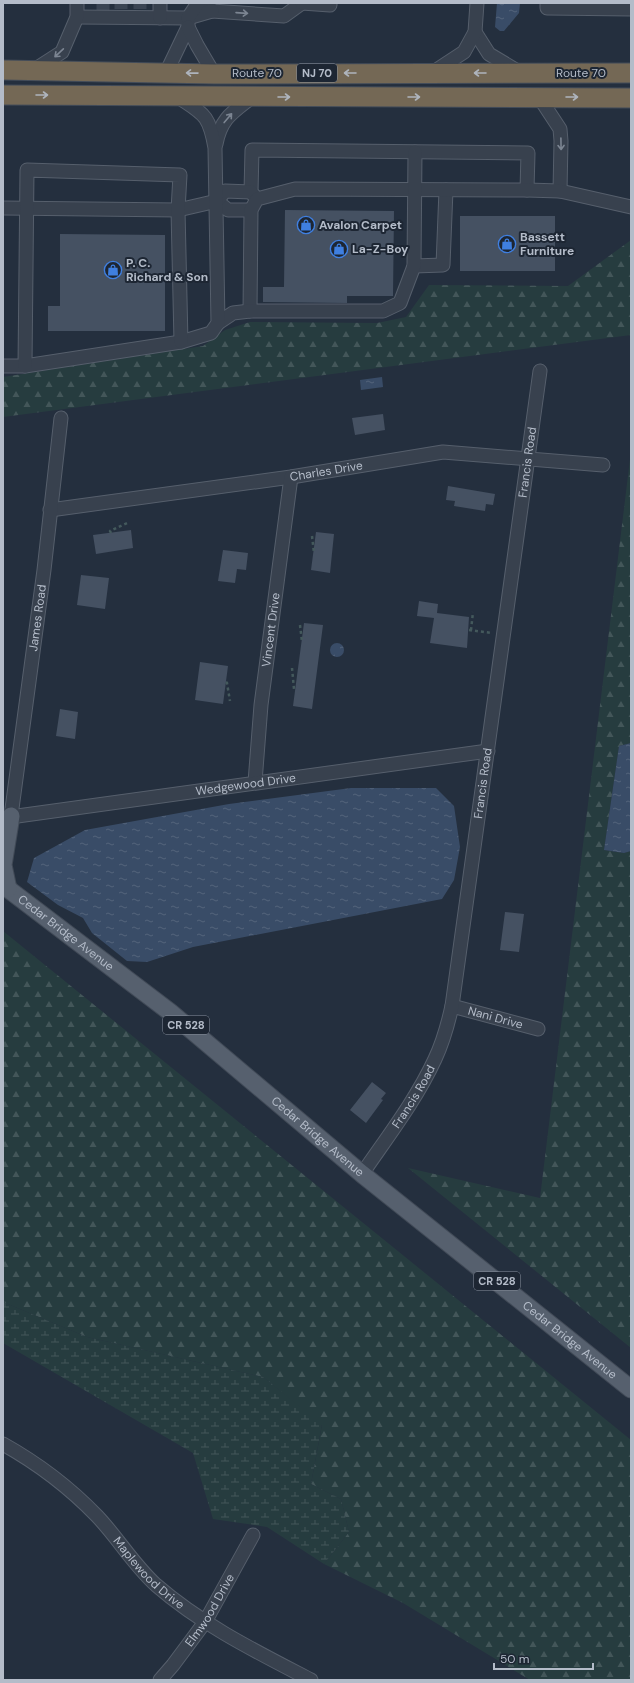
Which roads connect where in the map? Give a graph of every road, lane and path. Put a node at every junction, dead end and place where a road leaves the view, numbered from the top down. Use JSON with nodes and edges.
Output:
{"nodes":[{"id":1,"x":77,"y":3,"type":"edge"},
{"id":2,"x":160,"y":3,"type":"edge"},
{"id":3,"x":198,"y":3,"type":"edge"},
{"id":4,"x":302,"y":3,"type":"edge"},
{"id":5,"x":477,"y":3,"type":"edge"},
{"id":6,"x":547,"y":3,"type":"edge"},
{"id":7,"x":330,"y":4,"type":"edge"},
{"id":8,"x":210,"y":7,"type":"edge"},
{"id":9,"x":617,"y":7,"type":"edge"},
{"id":10,"x":160,"y":18,"type":"junction"},
{"id":11,"x":75,"y":22,"type":"junction"},
{"id":12,"x":188,"y":23,"type":"junction"},
{"id":13,"x":475,"y":32,"type":"junction"},
{"id":14,"x":3,"y":70,"type":"edge"},
{"id":15,"x":34,"y":70,"type":"junction"},
{"id":16,"x":519,"y":72,"type":"junction"},
{"id":17,"x":166,"y":73,"type":"junction"},
{"id":18,"x":432,"y":73,"type":"junction"},
{"id":19,"x":631,"y":73,"type":"edge"},
{"id":20,"x":214,"y":74,"type":"junction"},
{"id":21,"x":3,"y":95,"type":"edge"},
{"id":22,"x":175,"y":95,"type":"junction"},
{"id":23,"x":252,"y":96,"type":"junction"},
{"id":24,"x":539,"y":97,"type":"junction"},
{"id":25,"x":631,"y":98,"type":"edge"},
{"id":26,"x":216,"y":148,"type":"junction"},
{"id":27,"x":415,"y":152,"type":"junction"},
{"id":28,"x":415,"y":190,"type":"junction"},
{"id":29,"x":446,"y":190,"type":"junction"},
{"id":30,"x":527,"y":190,"type":"junction"},
{"id":31,"x":560,"y":191,"type":"junction"},
{"id":32,"x":254,"y":195,"type":"junction"},
{"id":33,"x":216,"y":201,"type":"junction"},
{"id":34,"x":26,"y":207,"type":"junction"},
{"id":35,"x":631,"y":207,"type":"edge"},
{"id":36,"x":3,"y":208,"type":"edge"},
{"id":37,"x":178,"y":210,"type":"junction"},
{"id":38,"x":250,"y":210,"type":"junction"},
{"id":39,"x":414,"y":266,"type":"junction"},
{"id":40,"x":250,"y":311,"type":"junction"},
{"id":41,"x":218,"y":323,"type":"junction"},
{"id":42,"x":181,"y":342,"type":"junction"},
{"id":43,"x":3,"y":366,"type":"edge"},
{"id":44,"x":25,"y":366,"type":"junction"},
{"id":45,"x":540,"y":370,"type":"dead end"},
{"id":46,"x":61,"y":418,"type":"dead end"},
{"id":47,"x":528,"y":459,"type":"junction"},
{"id":48,"x":603,"y":465,"type":"dead end"},
{"id":49,"x":291,"y":477,"type":"junction"},
{"id":50,"x":50,"y":510,"type":"junction"},
{"id":51,"x":127,"y":523,"type":"dead end"},
{"id":52,"x":110,"y":533,"type":"dead end"},
{"id":53,"x":312,"y":536,"type":"dead end"},
{"id":54,"x":314,"y":553,"type":"dead end"},
{"id":55,"x":473,"y":612,"type":"dead end"},
{"id":56,"x":300,"y":626,"type":"dead end"},
{"id":57,"x":504,"y":635,"type":"junction"},
{"id":58,"x":302,"y":642,"type":"dead end"},
{"id":59,"x":292,"y":668,"type":"dead end"},
{"id":60,"x":226,"y":682,"type":"dead end"},
{"id":61,"x":296,"y":689,"type":"dead end"},
{"id":62,"x":230,"y":701,"type":"dead end"},
{"id":63,"x":488,"y":751,"type":"junction"},
{"id":64,"x":255,"y":782,"type":"junction"},
{"id":65,"x":7,"y":817,"type":"edge"},
{"id":66,"x":6,"y":887,"type":"edge"},
{"id":67,"x":452,"y":1006,"type":"junction"},
{"id":68,"x":538,"y":1029,"type":"dead end"},
{"id":69,"x":362,"y":1174,"type":"junction"},
{"id":70,"x":631,"y":1389,"type":"edge"},
{"id":71,"x":3,"y":1444,"type":"edge"},
{"id":72,"x":252,"y":1535,"type":"dead end"},
{"id":73,"x":205,"y":1622,"type":"junction"},
{"id":74,"x":160,"y":1680,"type":"edge"},
{"id":75,"x":311,"y":1680,"type":"edge"}],
"edges":[{"from":1,"to":11,"type":"street"},
{"from":2,"to":10,"type":"street"},
{"from":3,"to":12,"type":"street"},
{"from":4,"to":7,"type":"street"},
{"from":8,"to":4,"type":"street","one_way":true},
{"from":5,"to":13,"type":"street"},
{"from":6,"to":9,"type":"street"},
{"from":8,"to":12,"type":"street"},
{"from":10,"to":11,"type":"street"},
{"from":10,"to":12,"type":"street"},
{"from":11,"to":15,"type":"street","one_way":true},
{"from":12,"to":17,"type":"street"},
{"from":12,"to":20,"type":"street"},
{"from":13,"to":16,"type":"street"},
{"from":13,"to":18,"type":"street"},
{"from":14,"to":15,"type":"highway","name":"Route 70","number":"NJ 70"},
{"from":15,"to":17,"type":"highway","name":"Route 70","number":"NJ 70"},
{"from":16,"to":18,"type":"highway","name":"Route 70","number":"NJ 70","one_way":true},
{"from":16,"to":19,"type":"highway","name":"Route 70","number":"NJ 70"},
{"from":20,"to":17,"type":"highway","name":"Route 70","number":"NJ 70","one_way":true},
{"from":18,"to":20,"type":"highway","name":"Route 70","number":"NJ 70","one_way":true},
{"from":21,"to":22,"type":"highway","name":"Route 70","number":"NJ 70","one_way":true},
{"from":22,"to":23,"type":"highway","name":"Route 70","number":"NJ 70"},
{"from":22,"to":26,"type":"street"},
{"from":23,"to":24,"type":"highway","name":"Route 70","number":"NJ 70","one_way":true},
{"from":26,"to":23,"type":"street","one_way":true},
{"from":24,"to":25,"type":"highway","name":"Route 70","number":"NJ 70","one_way":true},
{"from":24,"to":31,"type":"street","one_way":true},
{"from":26,"to":33,"type":"street"},
{"from":27,"to":28,"type":"street"},
{"from":27,"to":30,"type":"street"},
{"from":27,"to":32,"type":"street"},
{"from":28,"to":29,"type":"street"},
{"from":28,"to":32,"type":"street"},
{"from":28,"to":39,"type":"street"},
{"from":29,"to":30,"type":"street"},
{"from":29,"to":39,"type":"street"},
{"from":30,"to":31,"type":"street"},
{"from":31,"to":35,"type":"street"},
{"from":32,"to":33,"type":"street"},
{"from":32,"to":38,"type":"street"},
{"from":33,"to":37,"type":"street"},
{"from":33,"to":38,"type":"street"},
{"from":33,"to":41,"type":"street"},
{"from":34,"to":36,"type":"street"},
{"from":34,"to":37,"type":"street"},
{"from":34,"to":37,"type":"street"},
{"from":34,"to":44,"type":"street"},
{"from":37,"to":42,"type":"street"},
{"from":38,"to":40,"type":"street"},
{"from":39,"to":40,"type":"street"},
{"from":40,"to":41,"type":"street"},
{"from":41,"to":42,"type":"street"},
{"from":42,"to":44,"type":"street"},
{"from":43,"to":44,"type":"street"},
{"from":45,"to":47,"type":"street","name":"Francis Road"},
{"from":46,"to":50,"type":"street","name":"James Road"},
{"from":47,"to":48,"type":"street","name":"Charles Drive"},
{"from":47,"to":49,"type":"street","name":"Charles Drive"},
{"from":47,"to":57,"type":"street","name":"Francis Road"},
{"from":49,"to":50,"type":"street","name":"Charles Drive"},
{"from":49,"to":64,"type":"street","name":"Vincent Drive"},
{"from":50,"to":65,"type":"street","name":"James Road"},
{"from":51,"to":52,"type":"path"},
{"from":53,"to":54,"type":"path"},
{"from":55,"to":57,"type":"path"},
{"from":56,"to":58,"type":"path"},
{"from":57,"to":63,"type":"street","name":"Francis Road"},
{"from":59,"to":61,"type":"path"},
{"from":60,"to":62,"type":"path"},
{"from":63,"to":64,"type":"street","name":"Wedgewood Drive"},
{"from":63,"to":67,"type":"street","name":"Francis Road"},
{"from":64,"to":65,"type":"street","name":"Wedgewood Drive"},
{"from":65,"to":66,"type":"main road"},
{"from":66,"to":69,"type":"main road","name":"Cedar Bridge Avenue","number":"CR 528"},
{"from":67,"to":68,"type":"street","name":"Nani Drive"},
{"from":67,"to":69,"type":"street","name":"Francis Road"},
{"from":69,"to":70,"type":"main road","name":"Cedar Bridge Avenue","number":"CR 528"},
{"from":71,"to":73,"type":"street","name":"Maplewood Drive"},
{"from":72,"to":73,"type":"street","name":"Elmwood Drive"},
{"from":73,"to":74,"type":"street","name":"Elmwood Drive"},
{"from":73,"to":75,"type":"street","name":"Maplewood Drive"}]}
